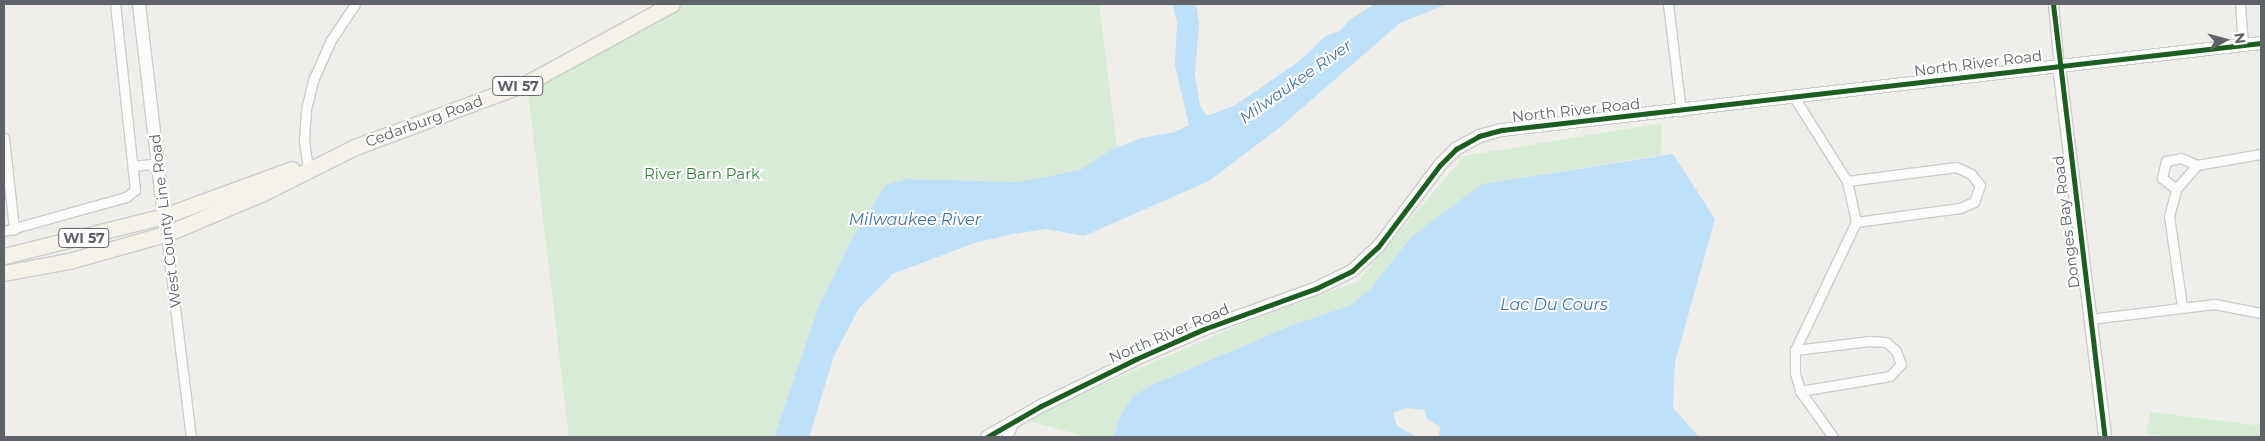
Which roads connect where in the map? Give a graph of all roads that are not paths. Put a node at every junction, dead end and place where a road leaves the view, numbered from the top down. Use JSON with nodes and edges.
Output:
{"nodes":[{"id":1,"x":115,"y":4,"type":"edge"},
{"id":2,"x":140,"y":4,"type":"edge"},
{"id":3,"x":355,"y":4,"type":"edge"},
{"id":4,"x":672,"y":4,"type":"edge"},
{"id":5,"x":1668,"y":4,"type":"edge"},
{"id":6,"x":2052,"y":4,"type":"edge"},
{"id":7,"x":2240,"y":4,"type":"edge"},
{"id":8,"x":2261,"y":43,"type":"edge"},
{"id":9,"x":2244,"y":46,"type":"junction"},
{"id":10,"x":2060,"y":66,"type":"junction"},
{"id":11,"x":1794,"y":98,"type":"junction"},
{"id":12,"x":1681,"y":110,"type":"junction"},
{"id":13,"x":4,"y":138,"type":"edge"},
{"id":14,"x":2261,"y":154,"type":"edge"},
{"id":15,"x":158,"y":163,"type":"junction"},
{"id":16,"x":2197,"y":165,"type":"junction"},
{"id":17,"x":134,"y":166,"type":"junction"},
{"id":18,"x":308,"y":169,"type":"junction"},
{"id":19,"x":1847,"y":181,"type":"junction"},
{"id":20,"x":2176,"y":189,"type":"junction"},
{"id":21,"x":164,"y":216,"type":"junction"},
{"id":22,"x":1856,"y":222,"type":"junction"},
{"id":23,"x":14,"y":230,"type":"junction"},
{"id":24,"x":4,"y":231,"type":"edge"},
{"id":25,"x":166,"y":234,"type":"junction"},
{"id":26,"x":4,"y":256,"type":"edge"},
{"id":27,"x":4,"y":273,"type":"edge"},
{"id":28,"x":2182,"y":306,"type":"junction"},
{"id":29,"x":2261,"y":313,"type":"edge"},
{"id":30,"x":2090,"y":319,"type":"junction"},
{"id":31,"x":1796,"y":350,"type":"junction"},
{"id":32,"x":1800,"y":391,"type":"junction"},
{"id":33,"x":1013,"y":423,"type":"junction"},
{"id":34,"x":190,"y":437,"type":"edge"},
{"id":35,"x":987,"y":437,"type":"edge"},
{"id":36,"x":1007,"y":437,"type":"edge"},
{"id":37,"x":1833,"y":437,"type":"edge"},
{"id":38,"x":2105,"y":437,"type":"edge"}],
"edges":[{"from":1,"to":17,"type":"street"},
{"from":2,"to":15,"type":"street","name":"West County Line Road"},
{"from":3,"to":18,"type":"street"},
{"from":4,"to":18,"type":"main road","name":"Cedarburg Road","number":"WI 57"},
{"from":5,"to":12,"type":"street"},
{"from":6,"to":10,"type":"street","name":"Donges Bay Road"},
{"from":7,"to":9,"type":"street"},
{"from":8,"to":9,"type":"street","name":"North River Road"},
{"from":9,"to":10,"type":"street","name":"North River Road"},
{"from":10,"to":11,"type":"street","name":"North River Road"},
{"from":10,"to":30,"type":"street","name":"Donges Bay Road"},
{"from":11,"to":12,"type":"street","name":"North River Road"},
{"from":11,"to":19,"type":"street"},
{"from":12,"to":33,"type":"street","name":"North River Road"},
{"from":13,"to":23,"type":"street"},
{"from":14,"to":16,"type":"street"},
{"from":15,"to":17,"type":"street"},
{"from":15,"to":21,"type":"street","name":"West County Line Road"},
{"from":16,"to":20,"type":"street"},
{"from":16,"to":20,"type":"street"},
{"from":17,"to":23,"type":"street"},
{"from":18,"to":21,"type":"main road","name":"Cedarburg Road","number":"WI 57"},
{"from":18,"to":25,"type":"main road","name":"Cedarburg Road","number":"WI 57"},
{"from":19,"to":22,"type":"street"},
{"from":19,"to":22,"type":"street"},
{"from":20,"to":28,"type":"street"},
{"from":21,"to":25,"type":"street","name":"West County Line Road"},
{"from":21,"to":26,"type":"main road","number":"WI 57"},
{"from":22,"to":31,"type":"street"},
{"from":23,"to":24,"type":"street"},
{"from":25,"to":27,"type":"main road","number":"WI 57"},
{"from":25,"to":34,"type":"street","name":"West County Line Road"},
{"from":28,"to":29,"type":"street"},
{"from":28,"to":30,"type":"street"},
{"from":30,"to":38,"type":"street","name":"Donges Bay Road"},
{"from":31,"to":32,"type":"street"},
{"from":31,"to":32,"type":"street"},
{"from":32,"to":37,"type":"street"},
{"from":33,"to":35,"type":"street","name":"North River Road"},
{"from":33,"to":36,"type":"street"}]}
